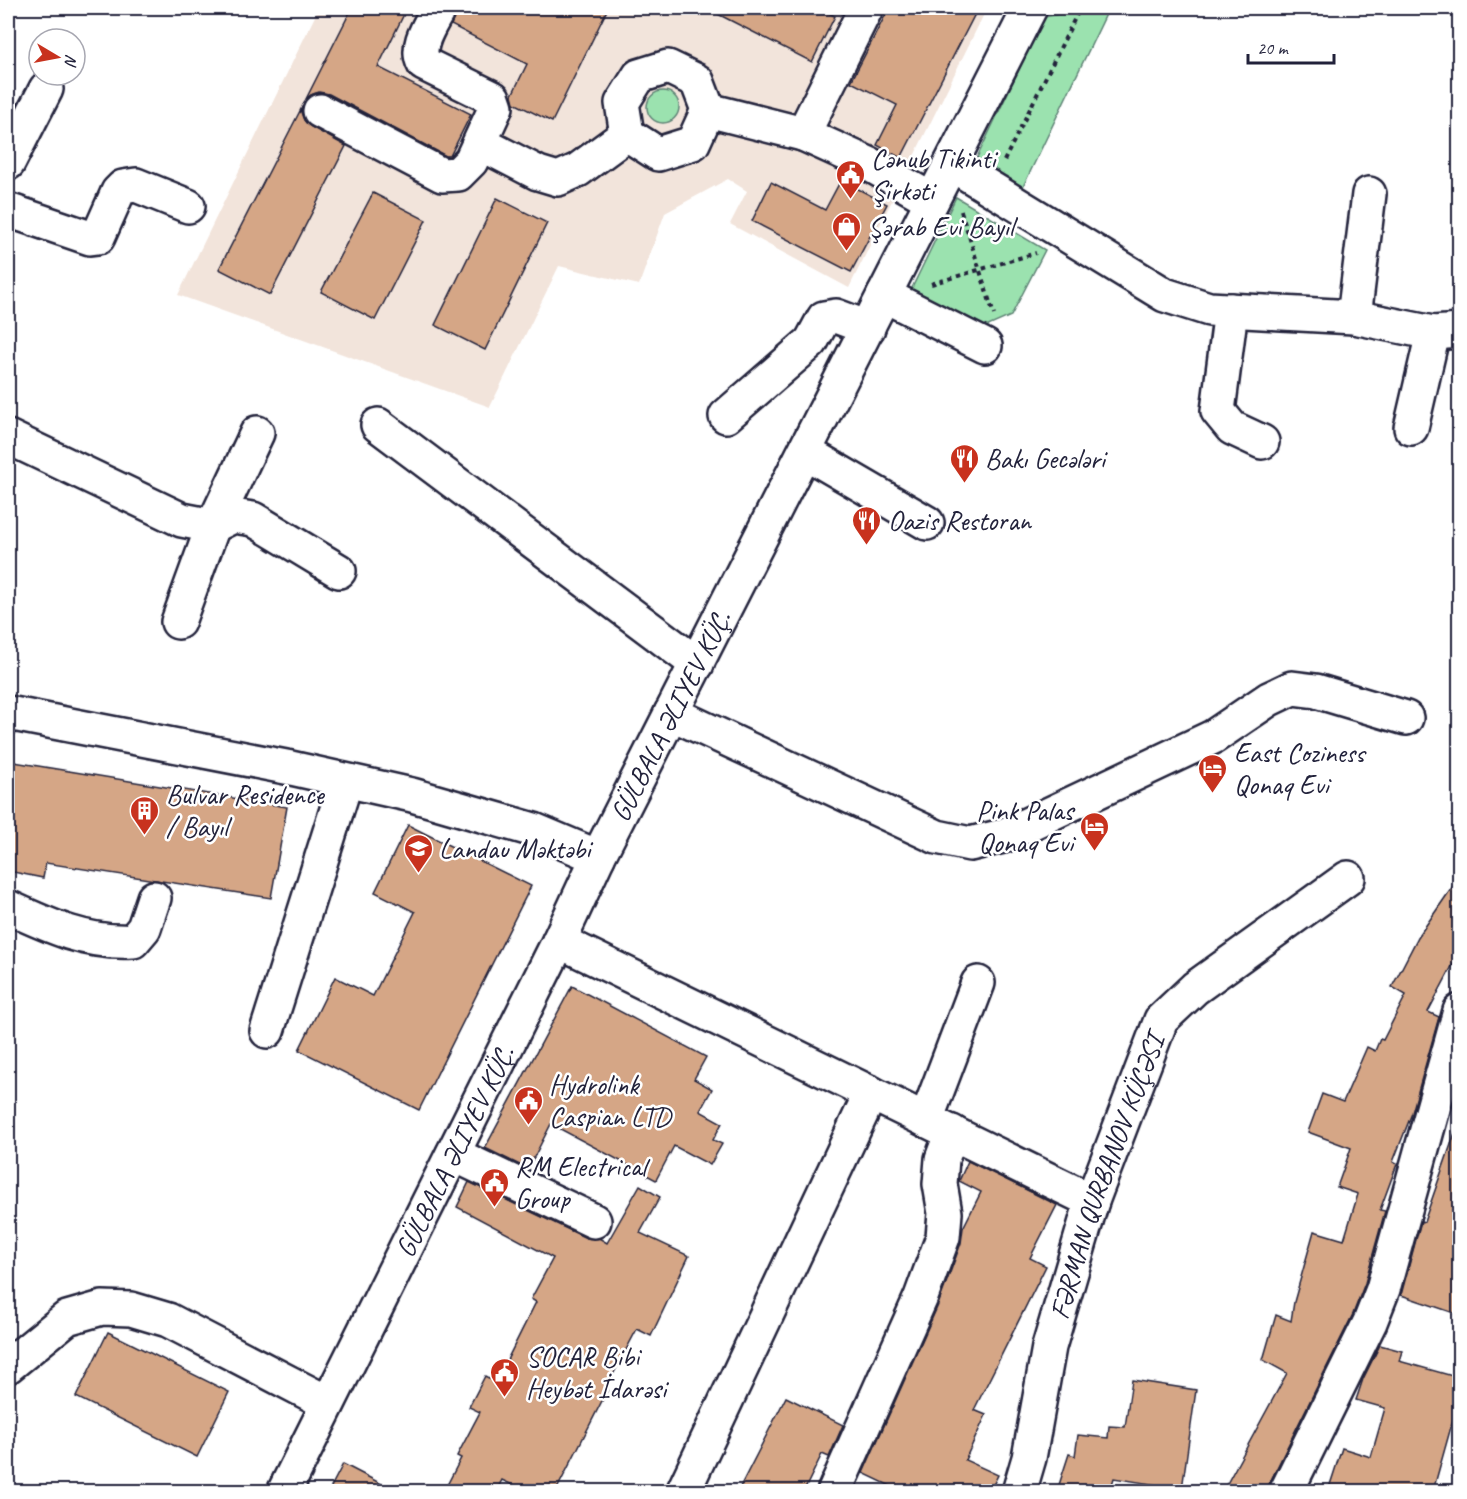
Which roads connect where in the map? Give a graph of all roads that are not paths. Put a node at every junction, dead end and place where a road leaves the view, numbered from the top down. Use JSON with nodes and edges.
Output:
{"nodes":[{"id":1,"x":439,"y":8,"type":"edge"},
{"id":2,"x":866,"y":8,"type":"edge"},
{"id":3,"x":1030,"y":8,"type":"edge"},
{"id":4,"x":45,"y":89,"type":"dead end"},
{"id":5,"x":708,"y":110,"type":"junction"},
{"id":6,"x":320,"y":111,"type":"dead end"},
{"id":7,"x":627,"y":134,"type":"junction"},
{"id":8,"x":803,"y":134,"type":"junction"},
{"id":9,"x":480,"y":143,"type":"junction"},
{"id":10,"x":8,"y":163,"type":"edge"},
{"id":11,"x":951,"y":164,"type":"junction"},
{"id":12,"x":1369,"y":194,"type":"dead end"},
{"id":13,"x":932,"y":200,"type":"junction"},
{"id":14,"x":188,"y":206,"type":"dead end"},
{"id":15,"x":8,"y":210,"type":"edge"},
{"id":16,"x":884,"y":295,"type":"junction"},
{"id":17,"x":1231,"y":310,"type":"junction"},
{"id":18,"x":1354,"y":317,"type":"junction"},
{"id":19,"x":868,"y":328,"type":"junction"},
{"id":20,"x":1446,"y":332,"type":"edge"},
{"id":21,"x":985,"y":346,"type":"road end"},
{"id":22,"x":726,"y":416,"type":"dead end"},
{"id":23,"x":378,"y":425,"type":"dead end"},
{"id":24,"x":1411,"y":428,"type":"dead end"},
{"id":25,"x":257,"y":433,"type":"dead end"},
{"id":26,"x":8,"y":437,"type":"edge"},
{"id":27,"x":1262,"y":442,"type":"dead end"},
{"id":28,"x":804,"y":452,"type":"junction"},
{"id":29,"x":927,"y":523,"type":"dead end"},
{"id":30,"x":213,"y":526,"type":"junction"},
{"id":31,"x":339,"y":571,"type":"dead end"},
{"id":32,"x":178,"y":622,"type":"dead end"},
{"id":33,"x":697,"y":664,"type":"junction"},
{"id":34,"x":8,"y":713,"type":"edge"},
{"id":35,"x":671,"y":714,"type":"junction"},
{"id":36,"x":1406,"y":718,"type":"dead end"},
{"id":37,"x":346,"y":781,"type":"junction"},
{"id":38,"x":598,"y":857,"type":"junction"},
{"id":39,"x":1348,"y":878,"type":"dead end"},
{"id":40,"x":154,"y":898,"type":"dead end"},
{"id":41,"x":8,"y":907,"type":"edge"},
{"id":42,"x":559,"y":941,"type":"junction"},
{"id":43,"x":978,"y":983,"type":"dead end"},
{"id":44,"x":1460,"y":1011,"type":"edge"},
{"id":45,"x":267,"y":1031,"type":"dead end"},
{"id":46,"x":871,"y":1093,"type":"junction"},
{"id":47,"x":939,"y":1126,"type":"junction"},
{"id":48,"x":453,"y":1154,"type":"junction"},
{"id":49,"x":1092,"y":1201,"type":"junction"},
{"id":50,"x":594,"y":1221,"type":"dead end"},
{"id":51,"x":8,"y":1366,"type":"edge"},
{"id":52,"x":328,"y":1402,"type":"junction"},
{"id":53,"x":284,"y":1491,"type":"edge"},
{"id":54,"x":683,"y":1491,"type":"edge"},
{"id":55,"x":834,"y":1491,"type":"edge"},
{"id":56,"x":1019,"y":1491,"type":"edge"},
{"id":57,"x":1286,"y":1491,"type":"edge"}],
"edges":[{"from":1,"to":9,"type":"street"},
{"from":2,"to":8,"type":"street"},
{"from":3,"to":11,"type":"street","name":"GÜLBALA ƏLIYEV KÜÇ."},
{"from":4,"to":10,"type":"street"},
{"from":5,"to":7,"type":"street"},
{"from":5,"to":7,"type":"street"},
{"from":5,"to":8,"type":"street"},
{"from":6,"to":9,"type":"street"},
{"from":7,"to":9,"type":"street"},
{"from":8,"to":13,"type":"street"},
{"from":11,"to":13,"type":"street","name":"GÜLBALA ƏLIYEV KÜÇ."},
{"from":11,"to":17,"type":"street"},
{"from":12,"to":18,"type":"street"},
{"from":13,"to":16,"type":"street","name":"GÜLBALA ƏLIYEV KÜÇ."},
{"from":14,"to":15,"type":"street"},
{"from":16,"to":19,"type":"street","name":"GÜLBALA ƏLIYEV KÜÇ."},
{"from":16,"to":21,"type":"street"},
{"from":17,"to":18,"type":"street"},
{"from":17,"to":27,"type":"street"},
{"from":18,"to":20,"type":"street"},
{"from":19,"to":22,"type":"street"},
{"from":19,"to":28,"type":"street","name":"GÜLBALA ƏLIYEV KÜÇ."},
{"from":20,"to":24,"type":"street"},
{"from":23,"to":33,"type":"street"},
{"from":25,"to":30,"type":"street"},
{"from":26,"to":30,"type":"street"},
{"from":28,"to":29,"type":"street"},
{"from":28,"to":33,"type":"street","name":"GÜLBALA ƏLIYEV KÜÇ."},
{"from":30,"to":31,"type":"street"},
{"from":30,"to":32,"type":"street"},
{"from":33,"to":35,"type":"street","name":"GÜLBALA ƏLIYEV KÜÇ."},
{"from":34,"to":37,"type":"street"},
{"from":35,"to":36,"type":"street"},
{"from":35,"to":38,"type":"street","name":"GÜLBALA ƏLIYEV KÜÇ."},
{"from":37,"to":38,"type":"street"},
{"from":37,"to":45,"type":"street"},
{"from":38,"to":42,"type":"street","name":"GÜLBALA ƏLIYEV KÜÇ."},
{"from":39,"to":49,"type":"street","name":"FƏRMAN QURBANOV KÜÇƏSI"},
{"from":40,"to":41,"type":"street"},
{"from":42,"to":46,"type":"street"},
{"from":42,"to":48,"type":"street","name":"GÜLBALA ƏLIYEV KÜÇ."},
{"from":43,"to":47,"type":"street"},
{"from":44,"to":57,"type":"street"},
{"from":46,"to":47,"type":"street"},
{"from":46,"to":54,"type":"street"},
{"from":47,"to":49,"type":"street"},
{"from":47,"to":55,"type":"street"},
{"from":48,"to":50,"type":"street"},
{"from":48,"to":52,"type":"street","name":"GÜLBALA ƏLIYEV KÜÇ."},
{"from":49,"to":56,"type":"street","name":"FƏRMAN QURBANOV KÜÇƏSI"},
{"from":51,"to":52,"type":"street"},
{"from":52,"to":53,"type":"street","name":"GÜLBALA ƏLIYEV KÜÇ."}]}
